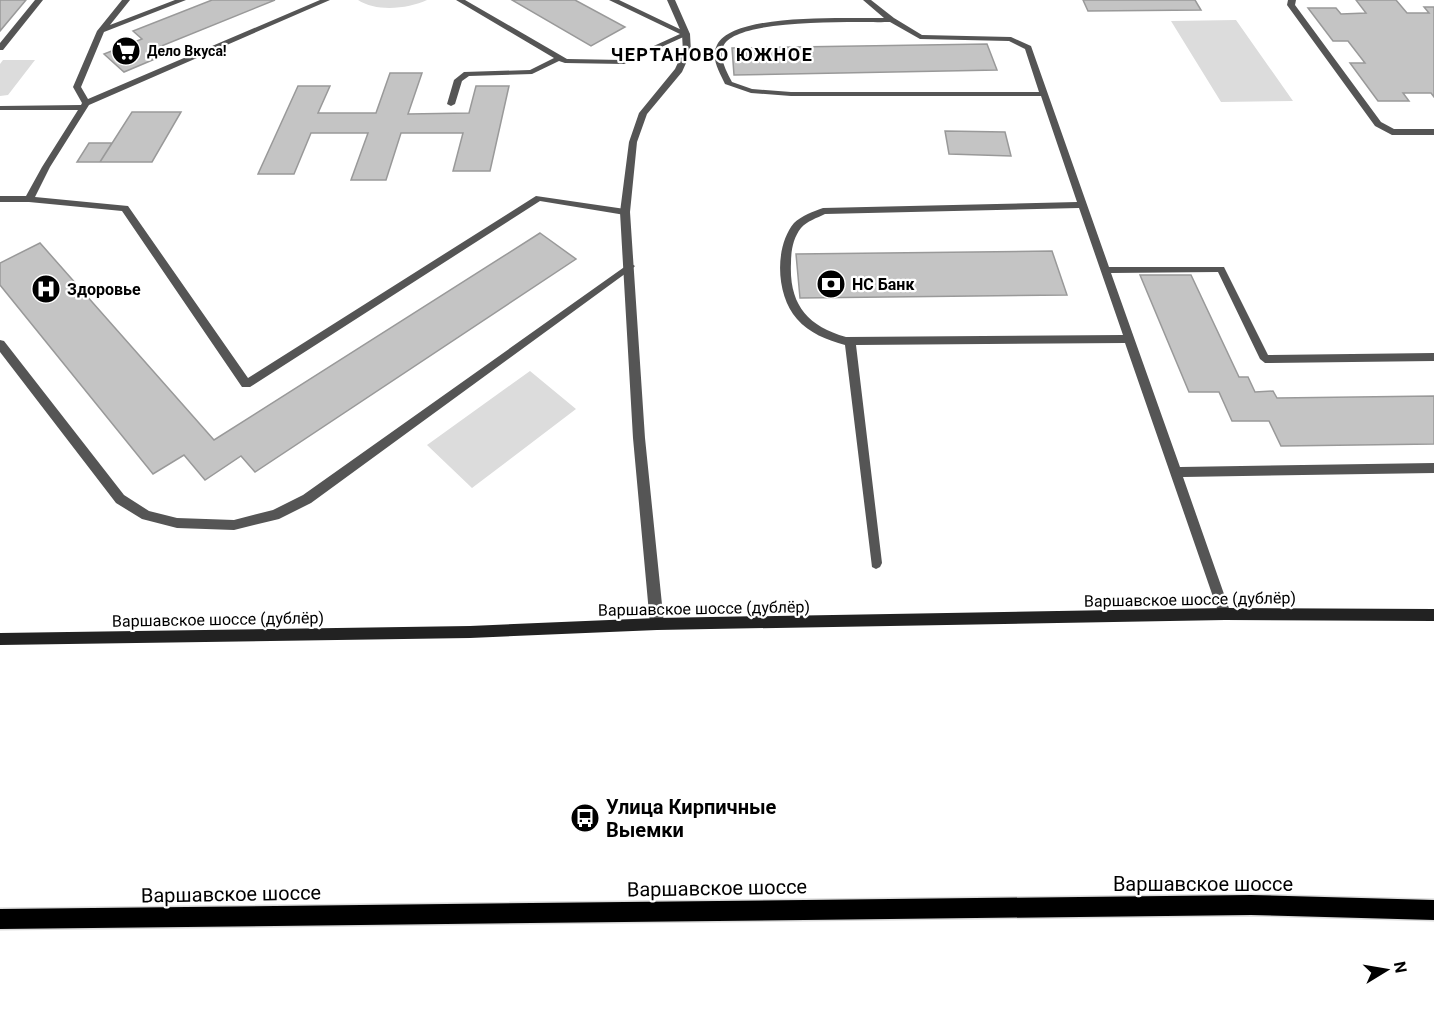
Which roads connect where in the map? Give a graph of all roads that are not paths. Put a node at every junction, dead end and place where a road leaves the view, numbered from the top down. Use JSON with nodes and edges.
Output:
{"nodes":[{"id":1,"x":39,"y":0,"type":"edge"},
{"id":2,"x":126,"y":0,"type":"edge"},
{"id":3,"x":182,"y":0,"type":"edge"},
{"id":4,"x":326,"y":0,"type":"edge"},
{"id":5,"x":460,"y":0,"type":"edge"},
{"id":6,"x":613,"y":0,"type":"edge"},
{"id":7,"x":671,"y":0,"type":"edge"},
{"id":8,"x":867,"y":0,"type":"edge"},
{"id":9,"x":1292,"y":0,"type":"edge"},
{"id":10,"x":891,"y":20,"type":"junction"},
{"id":11,"x":101,"y":31,"type":"junction"},
{"id":12,"x":686,"y":34,"type":"junction"},
{"id":13,"x":0,"y":48,"type":"edge"},
{"id":14,"x":559,"y":58,"type":"junction"},
{"id":15,"x":1044,"y":94,"type":"junction"},
{"id":16,"x":451,"y":104,"type":"dead end"},
{"id":17,"x":84,"y":105,"type":"junction"},
{"id":18,"x":0,"y":108,"type":"edge"},
{"id":19,"x":1434,"y":132,"type":"edge"},
{"id":20,"x":0,"y":199,"type":"edge"},
{"id":21,"x":29,"y":199,"type":"junction"},
{"id":22,"x":1083,"y":205,"type":"junction"},
{"id":23,"x":625,"y":212,"type":"junction"},
{"id":24,"x":630,"y":266,"type":"junction"},
{"id":25,"x":1105,"y":270,"type":"junction"},
{"id":26,"x":1129,"y":339,"type":"junction"},
{"id":27,"x":850,"y":342,"type":"junction"},
{"id":28,"x":0,"y":344,"type":"edge"},
{"id":29,"x":1434,"y":357,"type":"edge"},
{"id":30,"x":1434,"y":468,"type":"edge"},
{"id":31,"x":1176,"y":472,"type":"junction"},
{"id":32,"x":876,"y":563,"type":"dead end"},
{"id":33,"x":1226,"y":614,"type":"junction"},
{"id":34,"x":1434,"y":615,"type":"edge"},
{"id":35,"x":657,"y":624,"type":"junction"},
{"id":36,"x":0,"y":639,"type":"edge"},
{"id":37,"x":1434,"y":910,"type":"edge"},
{"id":38,"x":0,"y":919,"type":"edge"}],
"edges":[{"from":1,"to":13,"type":"street"},
{"from":2,"to":11,"type":"street"},
{"from":3,"to":11,"type":"street"},
{"from":4,"to":17,"type":"street"},
{"from":5,"to":14,"type":"street"},
{"from":6,"to":12,"type":"street"},
{"from":7,"to":12,"type":"street"},
{"from":8,"to":10,"type":"street"},
{"from":9,"to":19,"type":"street"},
{"from":10,"to":15,"type":"street"},
{"from":10,"to":15,"type":"street"},
{"from":11,"to":17,"type":"street"},
{"from":12,"to":14,"type":"street"},
{"from":12,"to":23,"type":"street"},
{"from":14,"to":16,"type":"street"},
{"from":15,"to":22,"type":"street"},
{"from":17,"to":18,"type":"street"},
{"from":17,"to":21,"type":"street"},
{"from":20,"to":21,"type":"street"},
{"from":21,"to":23,"type":"street"},
{"from":22,"to":25,"type":"street"},
{"from":22,"to":27,"type":"street"},
{"from":23,"to":24,"type":"street"},
{"from":24,"to":28,"type":"street"},
{"from":24,"to":35,"type":"street"},
{"from":25,"to":26,"type":"street"},
{"from":25,"to":29,"type":"street"},
{"from":26,"to":27,"type":"street"},
{"from":26,"to":31,"type":"street"},
{"from":27,"to":32,"type":"street"},
{"from":30,"to":31,"type":"street"},
{"from":31,"to":33,"type":"street"},
{"from":33,"to":34,"type":"main road","name":"Варшавское шоссе (дублёр)"},
{"from":33,"to":35,"type":"main road","name":"Варшавское шоссе (дублёр)"},
{"from":35,"to":36,"type":"main road","name":"Варшавское шоссе (дублёр)"},
{"from":37,"to":38,"type":"main road","name":"Варшавское шоссе"}]}
